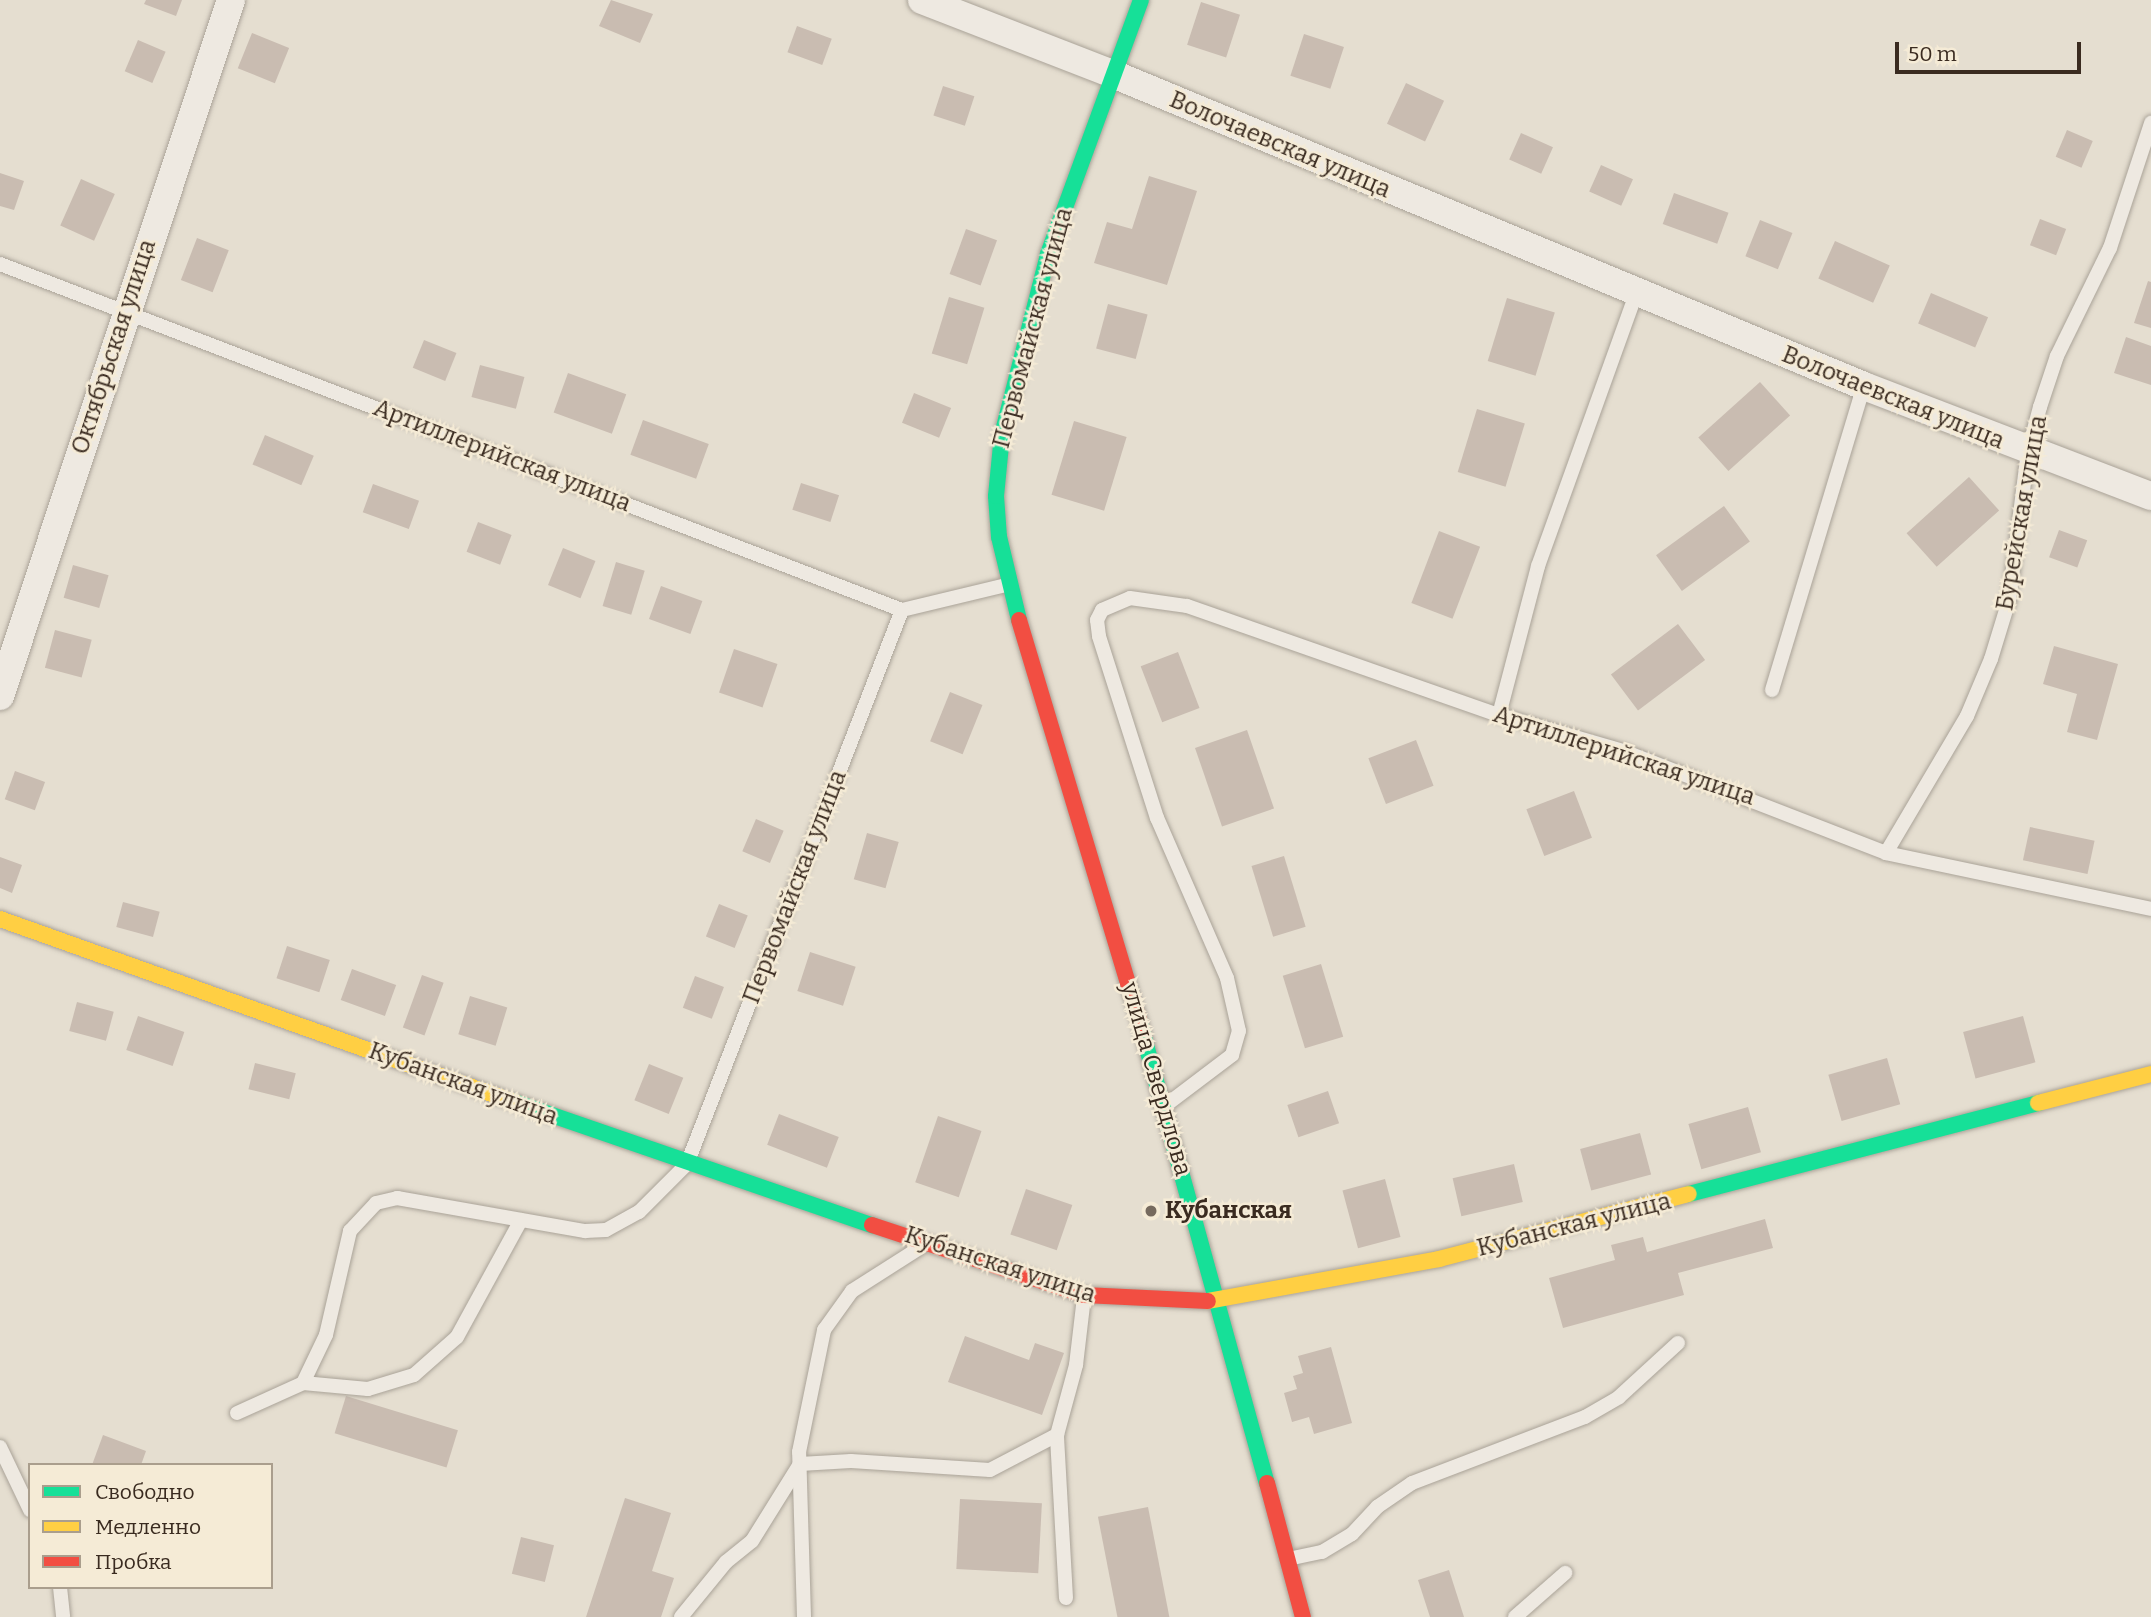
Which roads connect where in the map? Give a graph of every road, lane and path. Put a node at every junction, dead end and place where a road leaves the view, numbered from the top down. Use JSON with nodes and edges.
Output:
{"nodes":[{"id":1,"x":231,"y":0,"type":"edge"},
{"id":2,"x":922,"y":0,"type":"edge"},
{"id":3,"x":1141,"y":0,"type":"edge"},
{"id":4,"x":1113,"y":74,"type":"junction"},
{"id":5,"x":2151,"y":123,"type":"edge"},
{"id":6,"x":0,"y":264,"type":"edge"},
{"id":7,"x":1636,"y":294,"type":"junction"},
{"id":8,"x":125,"y":311,"type":"junction"},
{"id":9,"x":1864,"y":386,"type":"junction"},
{"id":10,"x":2028,"y":452,"type":"junction"},
{"id":11,"x":2151,"y":496,"type":"edge"},
{"id":12,"x":1008,"y":584,"type":"junction"},
{"id":13,"x":902,"y":610,"type":"junction"},
{"id":14,"x":1772,"y":690,"type":"dead end"},
{"id":15,"x":0,"y":696,"type":"edge"},
{"id":16,"x":1499,"y":715,"type":"junction"},
{"id":17,"x":1886,"y":853,"type":"junction"},
{"id":18,"x":2151,"y":909,"type":"edge"},
{"id":19,"x":0,"y":919,"type":"edge"},
{"id":20,"x":2151,"y":1074,"type":"edge"},
{"id":21,"x":1165,"y":1106,"type":"junction"},
{"id":22,"x":687,"y":1164,"type":"junction"},
{"id":23,"x":521,"y":1220,"type":"junction"},
{"id":24,"x":928,"y":1243,"type":"junction"},
{"id":25,"x":1084,"y":1295,"type":"junction"},
{"id":26,"x":1220,"y":1301,"type":"junction"},
{"id":27,"x":1678,"y":1343,"type":"dead end"},
{"id":28,"x":303,"y":1383,"type":"junction"},
{"id":29,"x":237,"y":1413,"type":"dead end"},
{"id":30,"x":1057,"y":1435,"type":"junction"},
{"id":31,"x":0,"y":1447,"type":"edge"},
{"id":32,"x":800,"y":1464,"type":"junction"},
{"id":33,"x":28,"y":1506,"type":"edge"},
{"id":34,"x":1287,"y":1560,"type":"junction"},
{"id":35,"x":1565,"y":1573,"type":"dead end"},
{"id":36,"x":60,"y":1589,"type":"edge"},
{"id":37,"x":1066,"y":1598,"type":"dead end"},
{"id":38,"x":63,"y":1617,"type":"edge"},
{"id":39,"x":681,"y":1617,"type":"edge"},
{"id":40,"x":804,"y":1617,"type":"edge"},
{"id":41,"x":1303,"y":1617,"type":"edge"},
{"id":42,"x":1515,"y":1617,"type":"edge"}],
"edges":[{"from":1,"to":8,"type":"street","name":"Октябрьская улица"},
{"from":2,"to":4,"type":"street","name":"Волочаевская улица"},
{"from":3,"to":4,"type":"street","name":"Первомайская улица"},
{"from":4,"to":7,"type":"street","name":"Волочаевская улица"},
{"from":4,"to":12,"type":"street","name":"Первомайская улица"},
{"from":5,"to":10,"type":"lane","name":"Бурейская улица"},
{"from":6,"to":8,"type":"lane","name":"Артиллерийская улица"},
{"from":7,"to":9,"type":"street","name":"Волочаевская улица"},
{"from":7,"to":16,"type":"lane"},
{"from":8,"to":13,"type":"lane","name":"Артиллерийская улица"},
{"from":8,"to":15,"type":"street","name":"Октябрьская улица"},
{"from":9,"to":10,"type":"street","name":"Волочаевская улица"},
{"from":9,"to":14,"type":"lane"},
{"from":10,"to":11,"type":"street","name":"Волочаевская улица"},
{"from":10,"to":17,"type":"lane","name":"Бурейская улица"},
{"from":12,"to":13,"type":"lane"},
{"from":12,"to":21,"type":"street","name":"улица Свердлова"},
{"from":13,"to":22,"type":"lane","name":"Первомайская улица"},
{"from":16,"to":17,"type":"lane","name":"Артиллерийская улица"},
{"from":16,"to":21,"type":"lane","name":"Артиллерийская улица"},
{"from":17,"to":18,"type":"lane","name":"Артиллерийская улица"},
{"from":19,"to":22,"type":"street","name":"Кубанская улица"},
{"from":20,"to":26,"type":"street","name":"Кубанская улица"},
{"from":21,"to":26,"type":"street","name":"улица Свердлова"},
{"from":22,"to":23,"type":"lane"},
{"from":22,"to":24,"type":"street","name":"Кубанская улица"},
{"from":23,"to":28,"type":"lane"},
{"from":23,"to":28,"type":"lane"},
{"from":24,"to":25,"type":"street","name":"Кубанская улица"},
{"from":24,"to":32,"type":"lane"},
{"from":25,"to":26,"type":"street","name":"Кубанская улица"},
{"from":25,"to":30,"type":"lane"},
{"from":26,"to":34,"type":"street","name":"улица Свердлова"},
{"from":27,"to":34,"type":"lane"},
{"from":28,"to":29,"type":"lane"},
{"from":30,"to":32,"type":"lane"},
{"from":30,"to":37,"type":"lane"},
{"from":31,"to":33,"type":"lane"},
{"from":32,"to":39,"type":"lane"},
{"from":32,"to":40,"type":"lane"},
{"from":34,"to":41,"type":"street","name":"улица Свердлова"},
{"from":35,"to":42,"type":"lane"},
{"from":36,"to":38,"type":"lane"}]}
